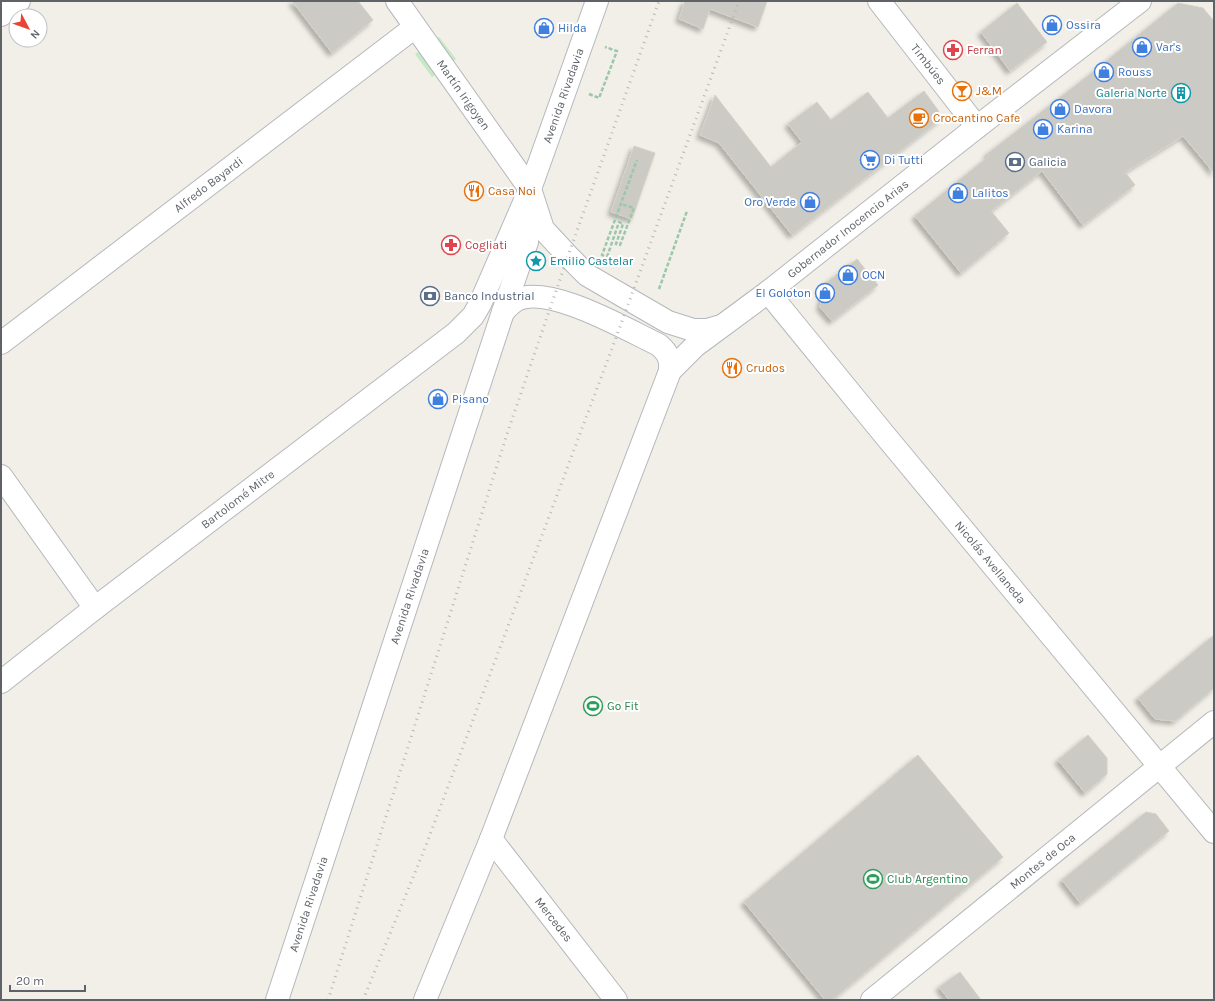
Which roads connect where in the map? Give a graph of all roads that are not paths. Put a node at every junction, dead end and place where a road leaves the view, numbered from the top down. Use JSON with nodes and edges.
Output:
{"nodes":[{"id":1,"x":18,"y":1,"type":"edge"},
{"id":2,"x":397,"y":1,"type":"edge"},
{"id":3,"x":597,"y":1,"type":"edge"},
{"id":4,"x":879,"y":1,"type":"edge"},
{"id":5,"x":1140,"y":1,"type":"edge"},
{"id":6,"x":1,"y":15,"type":"edge"},
{"id":7,"x":415,"y":27,"type":"junction"},
{"id":8,"x":977,"y":128,"type":"junction"},
{"id":9,"x":530,"y":189,"type":"junction"},
{"id":10,"x":768,"y":292,"type":"junction"},
{"id":11,"x":503,"y":312,"type":"junction"},
{"id":12,"x":473,"y":316,"type":"joint"},
{"id":13,"x":722,"y":326,"type":"junction"},
{"id":14,"x":1,"y":343,"type":"edge"},
{"id":15,"x":670,"y":371,"type":"junction"},
{"id":16,"x":1,"y":476,"type":"edge"},
{"id":17,"x":95,"y":608,"type":"junction"},
{"id":18,"x":1,"y":682,"type":"edge"},
{"id":19,"x":1214,"y":722,"type":"edge"},
{"id":20,"x":1160,"y":766,"type":"junction"},
{"id":21,"x":1214,"y":832,"type":"edge"},
{"id":22,"x":491,"y":839,"type":"junction"},
{"id":23,"x":277,"y":1000,"type":"edge"},
{"id":24,"x":425,"y":1000,"type":"edge"},
{"id":25,"x":616,"y":1000,"type":"edge"},
{"id":26,"x":872,"y":1000,"type":"edge"}],
"edges":[{"from":1,"to":6,"type":"street"},
{"from":2,"to":7,"type":"street","name":"Martín Irigoyen"},
{"from":3,"to":9,"type":"street","name":"Avenida Rivadavia"},
{"from":4,"to":8,"type":"street","name":"Timbúes"},
{"from":5,"to":8,"type":"street","name":"Gobernador Inocencio Arias"},
{"from":7,"to":9,"type":"street","name":"Martín Irigoyen"},
{"from":7,"to":14,"type":"street","name":"Alfredo Bayardi"},
{"from":8,"to":10,"type":"street","name":"Gobernador Inocencio Arias"},
{"from":9,"to":11,"type":"street","name":"Avenida Rivadavia"},
{"from":9,"to":12,"type":"street","name":"Avenida Rivadavia"},
{"from":9,"to":13,"type":"street","name":"Martín Irigoyen"},
{"from":10,"to":13,"type":"street","name":"Gobernador Inocencio Arias"},
{"from":10,"to":20,"type":"street","name":"Nicolás Avellaneda"},
{"from":11,"to":15,"type":"street"},
{"from":11,"to":23,"type":"street","name":"Avenida Rivadavia"},
{"from":12,"to":17,"type":"street","name":"Bartolomé Mitre"},
{"from":13,"to":15,"type":"street","name":"Gobernador Inocencio Arias"},
{"from":15,"to":22,"type":"street"},
{"from":16,"to":17,"type":"street"},
{"from":17,"to":18,"type":"street","name":"Bartolomé Mitre"},
{"from":19,"to":20,"type":"street","name":"Montes de Oca"},
{"from":20,"to":21,"type":"street","name":"Nicolás Avellaneda"},
{"from":20,"to":26,"type":"street","name":"Montes de Oca"},
{"from":22,"to":24,"type":"street"},
{"from":22,"to":25,"type":"street","name":"Mercedes"}]}
